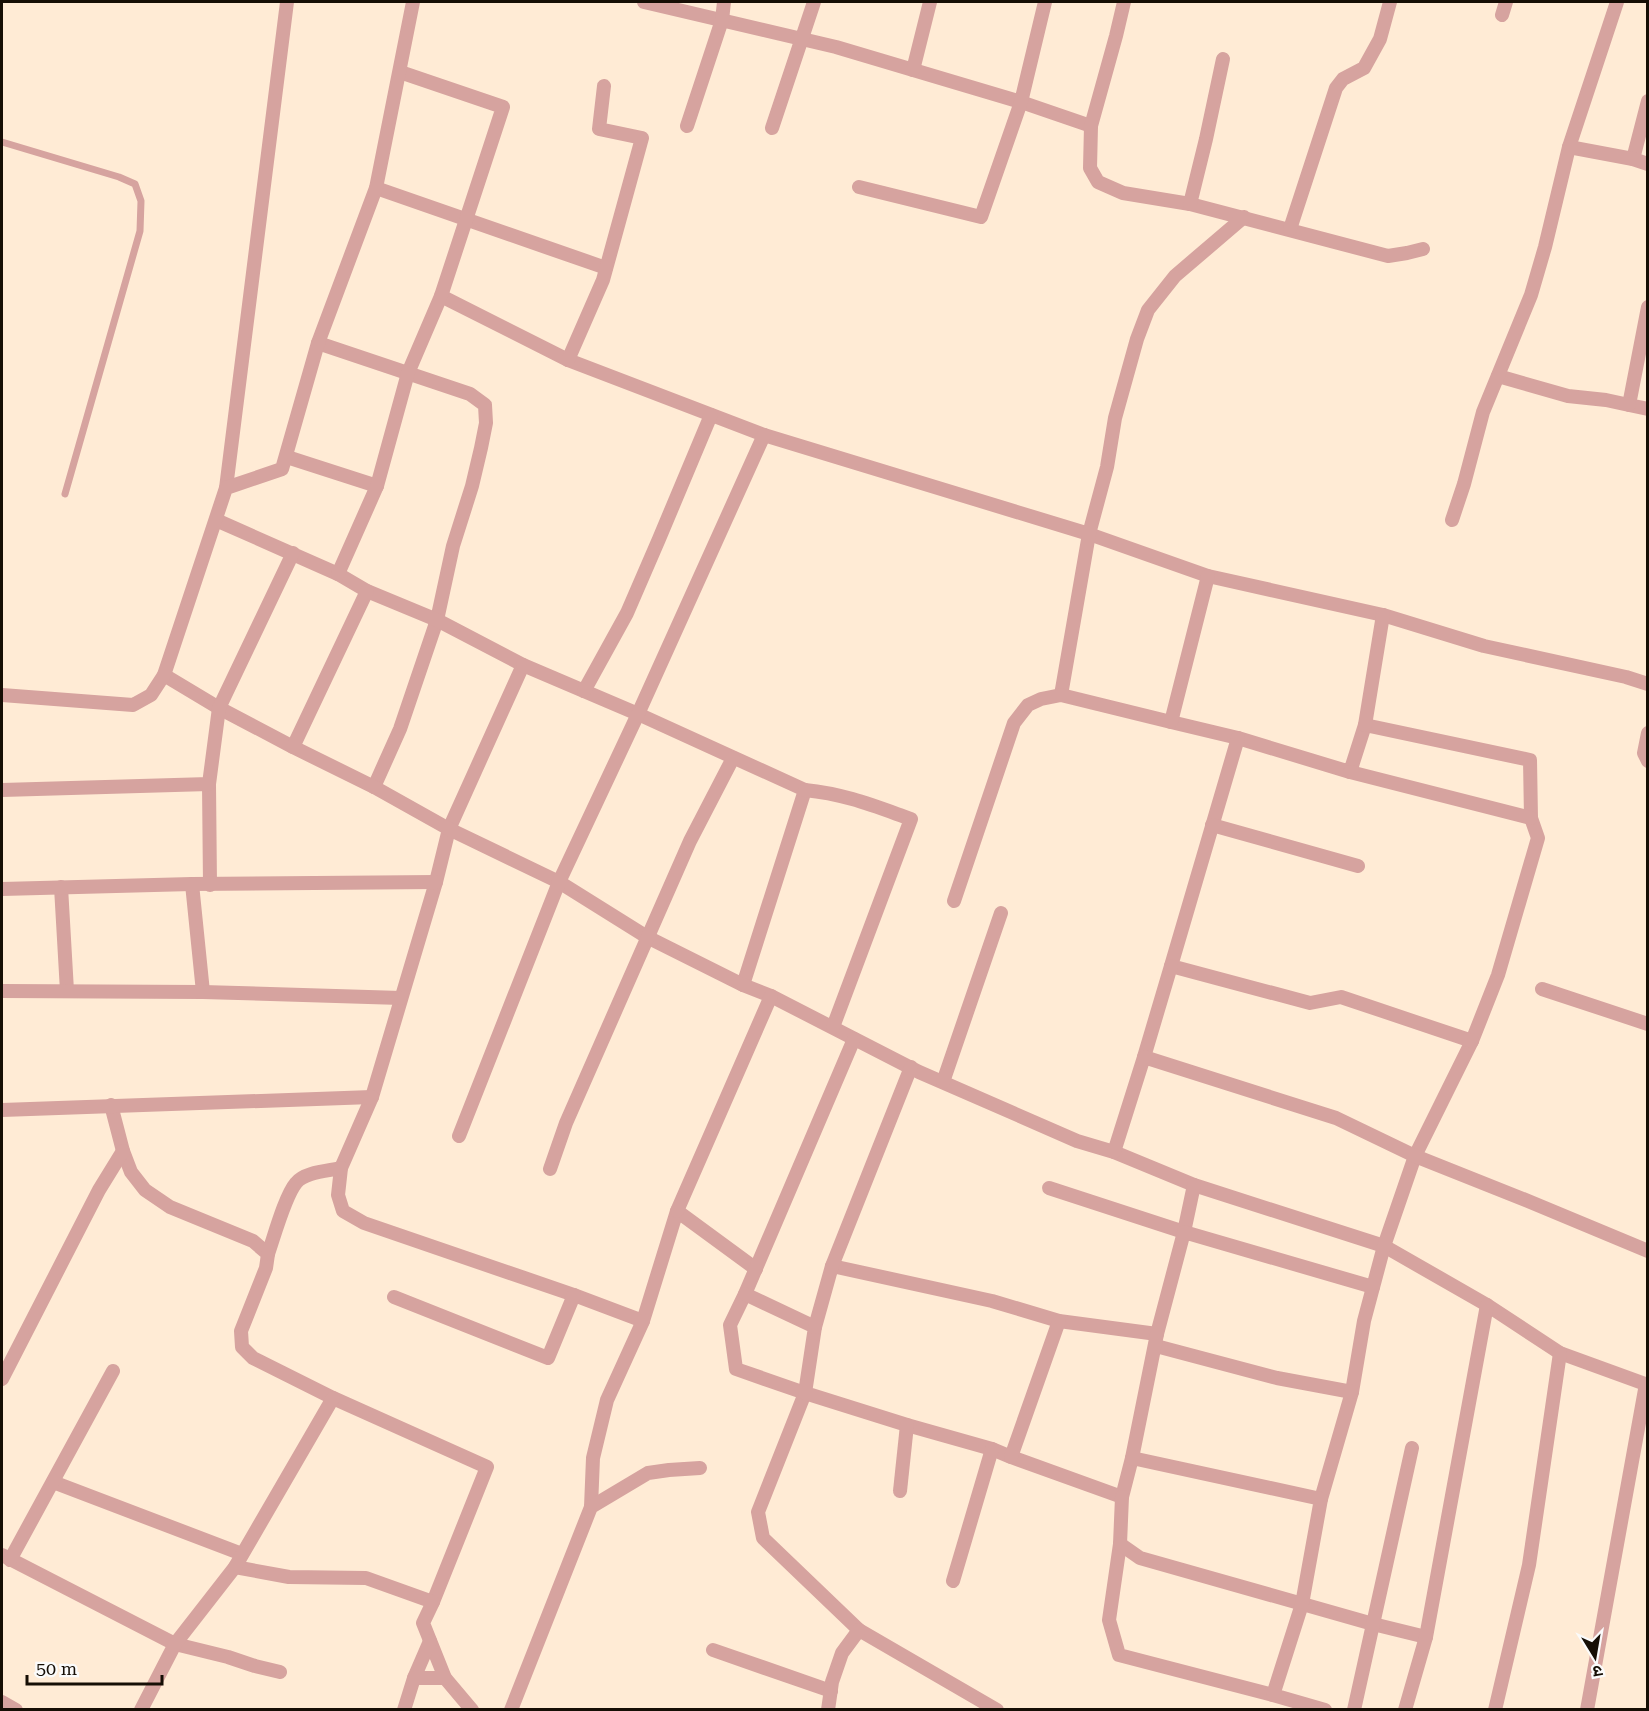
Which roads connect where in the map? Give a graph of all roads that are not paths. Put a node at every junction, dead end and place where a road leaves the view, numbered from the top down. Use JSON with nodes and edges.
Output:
{"nodes":[{"id":1,"x":287,"y":2,"type":"edge"},
{"id":2,"x":413,"y":2,"type":"edge"},
{"id":3,"x":644,"y":2,"type":"edge"},
{"id":4,"x":724,"y":2,"type":"edge"},
{"id":5,"x":814,"y":2,"type":"edge"},
{"id":6,"x":930,"y":2,"type":"edge"},
{"id":7,"x":1045,"y":2,"type":"edge"},
{"id":8,"x":1124,"y":2,"type":"edge"},
{"id":9,"x":1390,"y":2,"type":"edge"},
{"id":10,"x":1617,"y":2,"type":"edge"},
{"id":11,"x":722,"y":20,"type":"junction"},
{"id":12,"x":801,"y":39,"type":"junction"},
{"id":13,"x":1223,"y":59,"type":"dead end"},
{"id":14,"x":913,"y":70,"type":"junction"},
{"id":15,"x":400,"y":72,"type":"junction"},
{"id":16,"x":604,"y":86,"type":"dead end"},
{"id":17,"x":1647,"y":101,"type":"edge"},
{"id":18,"x":1021,"y":102,"type":"junction"},
{"id":19,"x":687,"y":126,"type":"dead end"},
{"id":20,"x":1091,"y":126,"type":"junction"},
{"id":21,"x":772,"y":128,"type":"dead end"},
{"id":22,"x":2,"y":142,"type":"edge"},
{"id":23,"x":1569,"y":147,"type":"junction"},
{"id":24,"x":1633,"y":159,"type":"junction"},
{"id":25,"x":1647,"y":164,"type":"edge"},
{"id":26,"x":859,"y":187,"type":"dead end"},
{"id":27,"x":376,"y":188,"type":"junction"},
{"id":28,"x":1190,"y":204,"type":"junction"},
{"id":29,"x":1244,"y":217,"type":"junction"},
{"id":30,"x":466,"y":219,"type":"junction"},
{"id":31,"x":1290,"y":229,"type":"junction"},
{"id":32,"x":1423,"y":249,"type":"dead end"},
{"id":33,"x":606,"y":268,"type":"junction"},
{"id":34,"x":441,"y":296,"type":"junction"},
{"id":35,"x":1647,"y":307,"type":"edge"},
{"id":36,"x":318,"y":343,"type":"junction"},
{"id":37,"x":568,"y":360,"type":"junction"},
{"id":38,"x":408,"y":373,"type":"junction"},
{"id":39,"x":1498,"y":376,"type":"junction"},
{"id":40,"x":1629,"y":405,"type":"junction"},
{"id":41,"x":1647,"y":409,"type":"edge"},
{"id":42,"x":711,"y":415,"type":"junction"},
{"id":43,"x":764,"y":435,"type":"junction"},
{"id":44,"x":286,"y":457,"type":"junction"},
{"id":45,"x":377,"y":486,"type":"junction"},
{"id":46,"x":226,"y":488,"type":"junction"},
{"id":47,"x":64,"y":494,"type":"dead end"},
{"id":48,"x":216,"y":520,"type":"junction"},
{"id":49,"x":1452,"y":520,"type":"dead end"},
{"id":50,"x":1089,"y":534,"type":"junction"},
{"id":51,"x":292,"y":553,"type":"junction"},
{"id":52,"x":338,"y":574,"type":"junction"},
{"id":53,"x":1208,"y":576,"type":"junction"},
{"id":54,"x":367,"y":591,"type":"junction"},
{"id":55,"x":1383,"y":615,"type":"junction"},
{"id":56,"x":437,"y":620,"type":"junction"},
{"id":57,"x":523,"y":665,"type":"junction"},
{"id":58,"x":164,"y":675,"type":"junction"},
{"id":59,"x":1647,"y":684,"type":"edge"},
{"id":60,"x":584,"y":691,"type":"junction"},
{"id":61,"x":2,"y":694,"type":"edge"},
{"id":62,"x":1061,"y":695,"type":"junction"},
{"id":63,"x":219,"y":708,"type":"junction"},
{"id":64,"x":638,"y":714,"type":"junction"},
{"id":65,"x":1171,"y":722,"type":"junction"},
{"id":66,"x":1365,"y":725,"type":"junction"},
{"id":67,"x":1647,"y":733,"type":"edge"},
{"id":68,"x":1238,"y":738,"type":"junction"},
{"id":69,"x":294,"y":747,"type":"junction"},
{"id":70,"x":734,"y":758,"type":"junction"},
{"id":71,"x":1647,"y":761,"type":"edge"},
{"id":72,"x":1350,"y":772,"type":"junction"},
{"id":73,"x":209,"y":784,"type":"junction"},
{"id":74,"x":374,"y":787,"type":"junction"},
{"id":75,"x":2,"y":790,"type":"edge"},
{"id":76,"x":805,"y":790,"type":"junction"},
{"id":77,"x":1531,"y":818,"type":"junction"},
{"id":78,"x":1212,"y":825,"type":"junction"},
{"id":79,"x":448,"y":829,"type":"junction"},
{"id":80,"x":1358,"y":866,"type":"dead end"},
{"id":81,"x":436,"y":882,"type":"junction"},
{"id":82,"x":560,"y":882,"type":"junction"},
{"id":83,"x":192,"y":884,"type":"junction"},
{"id":84,"x":210,"y":885,"type":"junction"},
{"id":85,"x":61,"y":888,"type":"junction"},
{"id":86,"x":2,"y":889,"type":"edge"},
{"id":87,"x":954,"y":901,"type":"dead end"},
{"id":88,"x":1001,"y":913,"type":"dead end"},
{"id":89,"x":647,"y":937,"type":"junction"},
{"id":90,"x":1171,"y":966,"type":"junction"},
{"id":91,"x":743,"y":984,"type":"junction"},
{"id":92,"x":1542,"y":989,"type":"dead end"},
{"id":93,"x":2,"y":991,"type":"edge"},
{"id":94,"x":67,"y":991,"type":"junction"},
{"id":95,"x":203,"y":992,"type":"junction"},
{"id":96,"x":771,"y":996,"type":"junction"},
{"id":97,"x":401,"y":998,"type":"junction"},
{"id":98,"x":1647,"y":1024,"type":"edge"},
{"id":99,"x":832,"y":1028,"type":"junction"},
{"id":100,"x":854,"y":1038,"type":"junction"},
{"id":101,"x":1472,"y":1041,"type":"junction"},
{"id":102,"x":1144,"y":1057,"type":"junction"},
{"id":103,"x":911,"y":1067,"type":"junction"},
{"id":104,"x":943,"y":1082,"type":"junction"},
{"id":105,"x":372,"y":1097,"type":"junction"},
{"id":106,"x":111,"y":1105,"type":"junction"},
{"id":107,"x":2,"y":1110,"type":"edge"},
{"id":108,"x":459,"y":1136,"type":"dead end"},
{"id":109,"x":123,"y":1150,"type":"junction"},
{"id":110,"x":1114,"y":1152,"type":"junction"},
{"id":111,"x":1415,"y":1156,"type":"junction"},
{"id":112,"x":341,"y":1168,"type":"junction"},
{"id":113,"x":550,"y":1169,"type":"dead end"},
{"id":114,"x":1194,"y":1185,"type":"junction"},
{"id":115,"x":1049,"y":1188,"type":"dead end"},
{"id":116,"x":676,"y":1211,"type":"junction"},
{"id":117,"x":1184,"y":1232,"type":"junction"},
{"id":118,"x":1384,"y":1246,"type":"junction"},
{"id":119,"x":1647,"y":1251,"type":"edge"},
{"id":120,"x":268,"y":1254,"type":"junction"},
{"id":121,"x":832,"y":1266,"type":"junction"},
{"id":122,"x":756,"y":1269,"type":"junction"},
{"id":123,"x":1373,"y":1287,"type":"junction"},
{"id":124,"x":745,"y":1294,"type":"junction"},
{"id":125,"x":574,"y":1295,"type":"junction"},
{"id":126,"x":394,"y":1297,"type":"dead end"},
{"id":127,"x":1487,"y":1305,"type":"junction"},
{"id":128,"x":643,"y":1321,"type":"junction"},
{"id":129,"x":1059,"y":1321,"type":"junction"},
{"id":130,"x":815,"y":1327,"type":"junction"},
{"id":131,"x":1156,"y":1340,"type":"junction"},
{"id":132,"x":1560,"y":1353,"type":"junction"},
{"id":133,"x":113,"y":1371,"type":"dead end"},
{"id":134,"x":2,"y":1378,"type":"edge"},
{"id":135,"x":1647,"y":1384,"type":"edge"},
{"id":136,"x":1352,"y":1392,"type":"junction"},
{"id":137,"x":805,"y":1393,"type":"junction"},
{"id":138,"x":333,"y":1398,"type":"junction"},
{"id":139,"x":907,"y":1425,"type":"junction"},
{"id":140,"x":1412,"y":1448,"type":"dead end"},
{"id":141,"x":992,"y":1449,"type":"junction"},
{"id":142,"x":1011,"y":1457,"type":"junction"},
{"id":143,"x":1132,"y":1458,"type":"junction"},
{"id":144,"x":700,"y":1468,"type":"dead end"},
{"id":145,"x":53,"y":1482,"type":"junction"},
{"id":146,"x":900,"y":1491,"type":"dead end"},
{"id":147,"x":1122,"y":1497,"type":"junction"},
{"id":148,"x":1321,"y":1499,"type":"junction"},
{"id":149,"x":591,"y":1507,"type":"junction"},
{"id":150,"x":1120,"y":1544,"type":"junction"},
{"id":151,"x":242,"y":1554,"type":"junction"},
{"id":152,"x":6,"y":1558,"type":"edge"},
{"id":153,"x":235,"y":1567,"type":"junction"},
{"id":154,"x":953,"y":1581,"type":"dead end"},
{"id":155,"x":433,"y":1602,"type":"junction"},
{"id":156,"x":1302,"y":1604,"type":"junction"},
{"id":157,"x":1373,"y":1624,"type":"junction"},
{"id":158,"x":859,"y":1630,"type":"junction"},
{"id":159,"x":1426,"y":1637,"type":"junction"},
{"id":160,"x":430,"y":1641,"type":"junction"},
{"id":161,"x":175,"y":1644,"type":"junction"},
{"id":162,"x":713,"y":1650,"type":"dead end"},
{"id":163,"x":280,"y":1672,"type":"dead end"},
{"id":164,"x":414,"y":1678,"type":"junction"},
{"id":165,"x":446,"y":1678,"type":"junction"},
{"id":166,"x":831,"y":1691,"type":"junction"},
{"id":167,"x":1273,"y":1695,"type":"junction"},
{"id":168,"x":2,"y":1702,"type":"edge"},
{"id":169,"x":16,"y":1710,"type":"edge"},
{"id":170,"x":141,"y":1710,"type":"edge"},
{"id":171,"x":404,"y":1710,"type":"edge"},
{"id":172,"x":472,"y":1710,"type":"edge"},
{"id":173,"x":511,"y":1710,"type":"edge"},
{"id":174,"x":828,"y":1710,"type":"edge"},
{"id":175,"x":997,"y":1710,"type":"edge"},
{"id":176,"x":1325,"y":1710,"type":"edge"},
{"id":177,"x":1354,"y":1710,"type":"edge"},
{"id":178,"x":1405,"y":1710,"type":"edge"},
{"id":179,"x":1495,"y":1710,"type":"edge"},
{"id":180,"x":1587,"y":1710,"type":"edge"}],
"edges":[{"from":1,"to":46,"type":"street"},
{"from":2,"to":15,"type":"street"},
{"from":3,"to":11,"type":"street"},
{"from":4,"to":11,"type":"street"},
{"from":5,"to":12,"type":"street"},
{"from":6,"to":14,"type":"street"},
{"from":7,"to":18,"type":"street"},
{"from":8,"to":20,"type":"street"},
{"from":9,"to":31,"type":"street"},
{"from":10,"to":23,"type":"street"},
{"from":11,"to":12,"type":"street"},
{"from":11,"to":19,"type":"street"},
{"from":12,"to":14,"type":"street"},
{"from":12,"to":21,"type":"street"},
{"from":13,"to":28,"type":"street"},
{"from":14,"to":18,"type":"street"},
{"from":15,"to":27,"type":"street"},
{"from":15,"to":30,"type":"street"},
{"from":16,"to":33,"type":"street"},
{"from":17,"to":24,"type":"street"},
{"from":18,"to":20,"type":"street"},
{"from":18,"to":26,"type":"street"},
{"from":20,"to":28,"type":"street"},
{"from":22,"to":47,"type":"lane"},
{"from":23,"to":24,"type":"street"},
{"from":23,"to":39,"type":"street"},
{"from":24,"to":25,"type":"street"},
{"from":27,"to":30,"type":"street"},
{"from":27,"to":36,"type":"street"},
{"from":28,"to":29,"type":"street"},
{"from":29,"to":31,"type":"street"},
{"from":29,"to":50,"type":"street"},
{"from":30,"to":33,"type":"street"},
{"from":30,"to":34,"type":"street"},
{"from":31,"to":32,"type":"street"},
{"from":33,"to":37,"type":"street"},
{"from":34,"to":37,"type":"street"},
{"from":34,"to":38,"type":"street"},
{"from":35,"to":40,"type":"street"},
{"from":36,"to":38,"type":"street"},
{"from":36,"to":44,"type":"street"},
{"from":37,"to":42,"type":"street"},
{"from":38,"to":45,"type":"street"},
{"from":38,"to":56,"type":"street"},
{"from":39,"to":40,"type":"street"},
{"from":39,"to":49,"type":"street"},
{"from":40,"to":41,"type":"street"},
{"from":42,"to":43,"type":"street"},
{"from":42,"to":60,"type":"street"},
{"from":43,"to":50,"type":"street"},
{"from":43,"to":64,"type":"street"},
{"from":44,"to":45,"type":"street"},
{"from":44,"to":46,"type":"street"},
{"from":45,"to":52,"type":"street"},
{"from":46,"to":48,"type":"street"},
{"from":48,"to":51,"type":"street"},
{"from":48,"to":58,"type":"street"},
{"from":50,"to":53,"type":"street"},
{"from":50,"to":62,"type":"street"},
{"from":51,"to":52,"type":"street"},
{"from":51,"to":63,"type":"street"},
{"from":52,"to":54,"type":"street"},
{"from":53,"to":55,"type":"street"},
{"from":53,"to":65,"type":"street"},
{"from":54,"to":56,"type":"street"},
{"from":54,"to":69,"type":"street"},
{"from":55,"to":59,"type":"street"},
{"from":55,"to":66,"type":"street"},
{"from":56,"to":57,"type":"street"},
{"from":56,"to":74,"type":"street"},
{"from":57,"to":60,"type":"street"},
{"from":57,"to":79,"type":"street"},
{"from":58,"to":61,"type":"street"},
{"from":58,"to":63,"type":"street"},
{"from":60,"to":64,"type":"street"},
{"from":62,"to":65,"type":"street"},
{"from":62,"to":87,"type":"street"},
{"from":63,"to":69,"type":"street"},
{"from":63,"to":73,"type":"street"},
{"from":64,"to":70,"type":"street"},
{"from":64,"to":82,"type":"street"},
{"from":65,"to":68,"type":"street"},
{"from":66,"to":72,"type":"street"},
{"from":66,"to":77,"type":"street"},
{"from":67,"to":71,"type":"street"},
{"from":68,"to":72,"type":"street"},
{"from":68,"to":78,"type":"street"},
{"from":69,"to":74,"type":"street"},
{"from":70,"to":76,"type":"street"},
{"from":70,"to":89,"type":"street"},
{"from":72,"to":77,"type":"street"},
{"from":73,"to":75,"type":"street"},
{"from":73,"to":84,"type":"street"},
{"from":74,"to":79,"type":"street"},
{"from":76,"to":91,"type":"street"},
{"from":76,"to":99,"type":"street"},
{"from":77,"to":101,"type":"street"},
{"from":78,"to":80,"type":"street"},
{"from":78,"to":90,"type":"street"},
{"from":79,"to":81,"type":"street"},
{"from":79,"to":82,"type":"street"},
{"from":81,"to":84,"type":"street"},
{"from":81,"to":97,"type":"street"},
{"from":82,"to":89,"type":"street"},
{"from":82,"to":108,"type":"street"},
{"from":83,"to":84,"type":"street"},
{"from":83,"to":85,"type":"street"},
{"from":83,"to":95,"type":"street"},
{"from":85,"to":86,"type":"street"},
{"from":85,"to":94,"type":"street"},
{"from":88,"to":104,"type":"street"},
{"from":89,"to":91,"type":"street"},
{"from":89,"to":113,"type":"street"},
{"from":90,"to":101,"type":"street"},
{"from":90,"to":102,"type":"street"},
{"from":91,"to":96,"type":"street"},
{"from":92,"to":98,"type":"street"},
{"from":93,"to":94,"type":"street"},
{"from":94,"to":95,"type":"street"},
{"from":95,"to":97,"type":"street"},
{"from":96,"to":99,"type":"street"},
{"from":96,"to":116,"type":"street"},
{"from":97,"to":105,"type":"street"},
{"from":99,"to":100,"type":"street"},
{"from":100,"to":103,"type":"street"},
{"from":100,"to":122,"type":"street"},
{"from":101,"to":111,"type":"street"},
{"from":102,"to":110,"type":"street"},
{"from":102,"to":111,"type":"street"},
{"from":103,"to":104,"type":"street"},
{"from":103,"to":121,"type":"street"},
{"from":104,"to":110,"type":"street"},
{"from":105,"to":106,"type":"street"},
{"from":105,"to":112,"type":"street"},
{"from":106,"to":107,"type":"street"},
{"from":106,"to":109,"type":"street"},
{"from":109,"to":120,"type":"street"},
{"from":109,"to":134,"type":"street"},
{"from":110,"to":114,"type":"street"},
{"from":111,"to":118,"type":"street"},
{"from":111,"to":119,"type":"street"},
{"from":112,"to":120,"type":"street"},
{"from":112,"to":125,"type":"street"},
{"from":114,"to":117,"type":"street"},
{"from":114,"to":118,"type":"street"},
{"from":115,"to":117,"type":"street"},
{"from":116,"to":122,"type":"street"},
{"from":116,"to":128,"type":"street"},
{"from":117,"to":123,"type":"street"},
{"from":117,"to":131,"type":"street"},
{"from":118,"to":123,"type":"street"},
{"from":118,"to":127,"type":"street"},
{"from":120,"to":138,"type":"street"},
{"from":121,"to":129,"type":"street"},
{"from":121,"to":130,"type":"street"},
{"from":122,"to":124,"type":"street"},
{"from":123,"to":136,"type":"street"},
{"from":124,"to":130,"type":"street"},
{"from":124,"to":137,"type":"street"},
{"from":125,"to":126,"type":"street"},
{"from":125,"to":128,"type":"street"},
{"from":127,"to":132,"type":"street"},
{"from":127,"to":159,"type":"street"},
{"from":128,"to":149,"type":"street"},
{"from":129,"to":131,"type":"street"},
{"from":129,"to":142,"type":"street"},
{"from":130,"to":137,"type":"street"},
{"from":131,"to":136,"type":"street"},
{"from":131,"to":143,"type":"street"},
{"from":132,"to":135,"type":"street"},
{"from":132,"to":179,"type":"street"},
{"from":133,"to":145,"type":"street"},
{"from":135,"to":180,"type":"street"},
{"from":136,"to":148,"type":"street"},
{"from":137,"to":139,"type":"street"},
{"from":137,"to":158,"type":"street"},
{"from":138,"to":151,"type":"street"},
{"from":138,"to":155,"type":"street"},
{"from":139,"to":141,"type":"street"},
{"from":139,"to":146,"type":"street"},
{"from":140,"to":157,"type":"street"},
{"from":141,"to":142,"type":"street"},
{"from":141,"to":154,"type":"street"},
{"from":142,"to":147,"type":"street"},
{"from":143,"to":147,"type":"street"},
{"from":143,"to":148,"type":"street"},
{"from":144,"to":149,"type":"street"},
{"from":145,"to":151,"type":"street"},
{"from":145,"to":152,"type":"street"},
{"from":147,"to":150,"type":"street"},
{"from":148,"to":156,"type":"street"},
{"from":149,"to":173,"type":"street"},
{"from":150,"to":156,"type":"street"},
{"from":150,"to":167,"type":"street"},
{"from":151,"to":153,"type":"street"},
{"from":152,"to":161,"type":"street"},
{"from":153,"to":155,"type":"street"},
{"from":153,"to":161,"type":"street"},
{"from":155,"to":160,"type":"street"},
{"from":156,"to":157,"type":"street"},
{"from":156,"to":167,"type":"street"},
{"from":157,"to":159,"type":"street"},
{"from":157,"to":177,"type":"street"},
{"from":158,"to":166,"type":"street"},
{"from":158,"to":175,"type":"street"},
{"from":159,"to":178,"type":"street"},
{"from":160,"to":164,"type":"street"},
{"from":160,"to":165,"type":"street"},
{"from":161,"to":163,"type":"street"},
{"from":161,"to":170,"type":"street"},
{"from":162,"to":166,"type":"street"},
{"from":164,"to":165,"type":"street"},
{"from":164,"to":171,"type":"street"},
{"from":165,"to":172,"type":"street"},
{"from":166,"to":174,"type":"street"},
{"from":167,"to":176,"type":"street"},
{"from":168,"to":169,"type":"street"}]}
